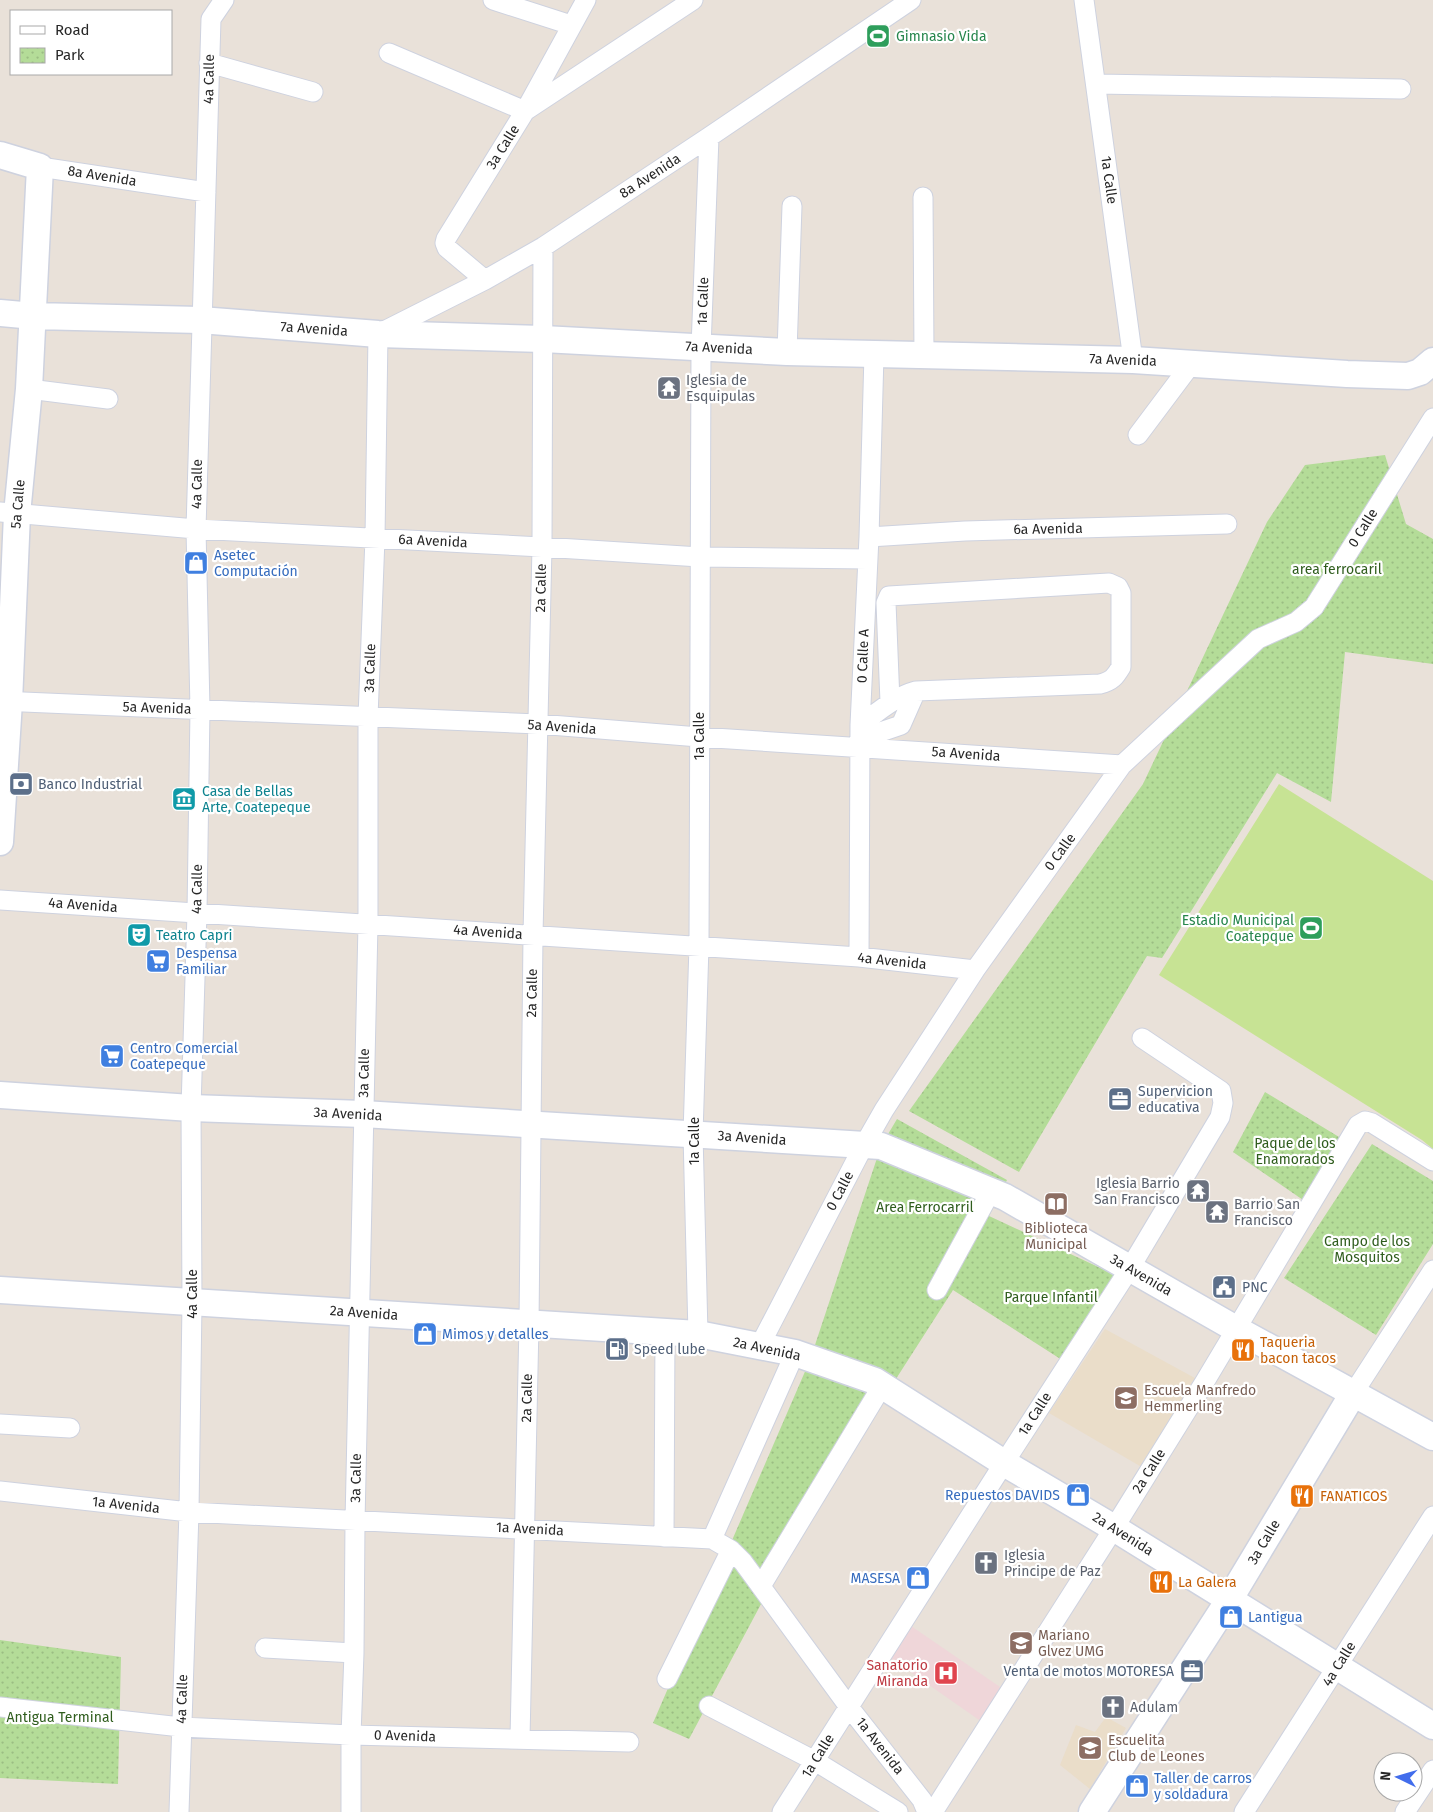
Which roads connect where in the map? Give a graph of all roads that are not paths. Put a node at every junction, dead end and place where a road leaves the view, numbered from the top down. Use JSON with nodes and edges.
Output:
{"nodes":[{"id":1,"x":224,"y":0,"type":"edge"},
{"id":2,"x":493,"y":0,"type":"edge"},
{"id":3,"x":586,"y":0,"type":"edge"},
{"id":4,"x":693,"y":0,"type":"edge"},
{"id":5,"x":911,"y":0,"type":"edge"},
{"id":6,"x":1084,"y":0,"type":"edge"},
{"id":7,"x":571,"y":25,"type":"junction"},
{"id":8,"x":389,"y":53,"type":"dead end"},
{"id":9,"x":209,"y":63,"type":"junction"},
{"id":10,"x":1097,"y":84,"type":"junction"},
{"id":11,"x":1401,"y":89,"type":"dead end"},
{"id":12,"x":313,"y":92,"type":"dead end"},
{"id":13,"x":525,"y":111,"type":"junction"},
{"id":14,"x":709,"y":137,"type":"junction"},
{"id":15,"x":0,"y":155,"type":"edge"},
{"id":16,"x":40,"y":167,"type":"junction"},
{"id":17,"x":206,"y":192,"type":"junction"},
{"id":18,"x":923,"y":196,"type":"dead end"},
{"id":19,"x":792,"y":206,"type":"dead end"},
{"id":20,"x":543,"y":247,"type":"junction"},
{"id":21,"x":485,"y":280,"type":"junction"},
{"id":22,"x":0,"y":313,"type":"edge"},
{"id":23,"x":34,"y":316,"type":"junction"},
{"id":24,"x":200,"y":320,"type":"junction"},
{"id":25,"x":378,"y":334,"type":"junction"},
{"id":26,"x":543,"y":339,"type":"junction"},
{"id":27,"x":701,"y":348,"type":"junction"},
{"id":28,"x":787,"y":352,"type":"junction"},
{"id":29,"x":874,"y":354,"type":"junction"},
{"id":30,"x":924,"y":356,"type":"junction"},
{"id":31,"x":1133,"y":360,"type":"junction"},
{"id":32,"x":1433,"y":361,"type":"edge"},
{"id":33,"x":1192,"y":363,"type":"junction"},
{"id":34,"x":29,"y":389,"type":"junction"},
{"id":35,"x":108,"y":399,"type":"dead end"},
{"id":36,"x":1433,"y":418,"type":"edge"},
{"id":37,"x":1138,"y":435,"type":"dead end"},
{"id":38,"x":8,"y":513,"type":"edge"},
{"id":39,"x":1227,"y":524,"type":"dead end"},
{"id":40,"x":196,"y":529,"type":"junction"},
{"id":41,"x":869,"y":537,"type":"junction"},
{"id":42,"x":375,"y":538,"type":"junction"},
{"id":43,"x":542,"y":547,"type":"junction"},
{"id":44,"x":700,"y":557,"type":"junction"},
{"id":45,"x":868,"y":559,"type":"junction"},
{"id":46,"x":916,"y":691,"type":"junction"},
{"id":47,"x":5,"y":702,"type":"edge"},
{"id":48,"x":890,"y":702,"type":"junction"},
{"id":49,"x":200,"y":709,"type":"junction"},
{"id":50,"x":368,"y":717,"type":"junction"},
{"id":51,"x":538,"y":724,"type":"junction"},
{"id":52,"x":699,"y":737,"type":"junction"},
{"id":53,"x":860,"y":737,"type":"junction"},
{"id":54,"x":1122,"y":765,"type":"junction"},
{"id":55,"x":0,"y":842,"type":"edge"},
{"id":56,"x":0,"y":900,"type":"edge"},
{"id":57,"x":197,"y":913,"type":"junction"},
{"id":58,"x":368,"y":924,"type":"junction"},
{"id":59,"x":533,"y":935,"type":"junction"},
{"id":60,"x":699,"y":946,"type":"junction"},
{"id":61,"x":858,"y":957,"type":"junction"},
{"id":62,"x":975,"y":970,"type":"junction"},
{"id":63,"x":1142,"y":1038,"type":"dead end"},
{"id":64,"x":0,"y":1095,"type":"edge"},
{"id":65,"x":191,"y":1108,"type":"junction"},
{"id":66,"x":363,"y":1114,"type":"junction"},
{"id":67,"x":530,"y":1124,"type":"junction"},
{"id":68,"x":693,"y":1134,"type":"junction"},
{"id":69,"x":864,"y":1145,"type":"junction"},
{"id":70,"x":1433,"y":1162,"type":"edge"},
{"id":71,"x":991,"y":1191,"type":"junction"},
{"id":72,"x":1130,"y":1268,"type":"junction"},
{"id":73,"x":1433,"y":1270,"type":"edge"},
{"id":74,"x":0,"y":1290,"type":"edge"},
{"id":75,"x":937,"y":1290,"type":"dead end"},
{"id":76,"x":192,"y":1303,"type":"junction"},
{"id":77,"x":360,"y":1313,"type":"junction"},
{"id":78,"x":529,"y":1324,"type":"junction"},
{"id":79,"x":1236,"y":1328,"type":"junction"},
{"id":80,"x":665,"y":1332,"type":"junction"},
{"id":81,"x":698,"y":1334,"type":"junction"},
{"id":82,"x":759,"y":1347,"type":"junction"},
{"id":83,"x":795,"y":1353,"type":"junction"},
{"id":84,"x":882,"y":1386,"type":"junction"},
{"id":85,"x":1354,"y":1392,"type":"junction"},
{"id":86,"x":0,"y":1424,"type":"edge"},
{"id":87,"x":70,"y":1428,"type":"dead end"},
{"id":88,"x":1433,"y":1437,"type":"edge"},
{"id":89,"x":1004,"y":1463,"type":"junction"},
{"id":90,"x":0,"y":1490,"type":"edge"},
{"id":91,"x":188,"y":1512,"type":"junction"},
{"id":92,"x":1433,"y":1516,"type":"edge"},
{"id":93,"x":355,"y":1522,"type":"junction"},
{"id":94,"x":1114,"y":1528,"type":"junction"},
{"id":95,"x":524,"y":1529,"type":"junction"},
{"id":96,"x":664,"y":1537,"type":"junction"},
{"id":97,"x":712,"y":1539,"type":"junction"},
{"id":98,"x":731,"y":1550,"type":"junction"},
{"id":99,"x":761,"y":1586,"type":"junction"},
{"id":100,"x":1229,"y":1600,"type":"junction"},
{"id":101,"x":265,"y":1648,"type":"dead end"},
{"id":102,"x":354,"y":1652,"type":"junction"},
{"id":103,"x":1337,"y":1666,"type":"junction"},
{"id":104,"x":668,"y":1679,"type":"dead end"},
{"id":105,"x":709,"y":1706,"type":"dead end"},
{"id":106,"x":0,"y":1707,"type":"edge"},
{"id":107,"x":849,"y":1707,"type":"junction"},
{"id":108,"x":1433,"y":1726,"type":"edge"},
{"id":109,"x":181,"y":1727,"type":"junction"},
{"id":110,"x":351,"y":1735,"type":"junction"},
{"id":111,"x":520,"y":1740,"type":"junction"},
{"id":112,"x":629,"y":1742,"type":"dead end"},
{"id":113,"x":815,"y":1761,"type":"junction"},
{"id":114,"x":1433,"y":1770,"type":"edge"},
{"id":115,"x":179,"y":1812,"type":"edge"},
{"id":116,"x":351,"y":1812,"type":"edge"},
{"id":117,"x":782,"y":1812,"type":"edge"},
{"id":118,"x":898,"y":1812,"type":"edge"},
{"id":119,"x":927,"y":1812,"type":"edge"},
{"id":120,"x":933,"y":1812,"type":"edge"},
{"id":121,"x":1092,"y":1812,"type":"edge"},
{"id":122,"x":1244,"y":1812,"type":"edge"},
{"id":123,"x":1405,"y":1812,"type":"edge"}],
"edges":[{"from":1,"to":9,"type":"street","name":"4a Calle"},
{"from":2,"to":7,"type":"street"},
{"from":3,"to":7,"type":"street","name":"3a Calle"},
{"from":4,"to":13,"type":"street"},
{"from":5,"to":14,"type":"street","name":"8a Avenida"},
{"from":6,"to":10,"type":"street","name":"1a Calle"},
{"from":7,"to":13,"type":"street","name":"3a Calle"},
{"from":8,"to":13,"type":"street"},
{"from":9,"to":12,"type":"street"},
{"from":9,"to":17,"type":"street","name":"4a Calle"},
{"from":10,"to":11,"type":"street"},
{"from":10,"to":31,"type":"street","name":"1a Calle"},
{"from":13,"to":21,"type":"street","name":"3a Calle"},
{"from":14,"to":20,"type":"street","name":"8a Avenida"},
{"from":14,"to":27,"type":"street","name":"1a Calle"},
{"from":15,"to":16,"type":"main road","name":"8a Avenida"},
{"from":16,"to":17,"type":"street","name":"8a Avenida"},
{"from":16,"to":23,"type":"main road","name":"5a Calle"},
{"from":17,"to":24,"type":"street","name":"4a Calle"},
{"from":18,"to":30,"type":"street"},
{"from":19,"to":28,"type":"street"},
{"from":20,"to":21,"type":"street","name":"8a Avenida"},
{"from":20,"to":26,"type":"street","name":"2a Calle"},
{"from":21,"to":25,"type":"street","name":"8a Avenida"},
{"from":22,"to":23,"type":"main road","name":"7a Avenida"},
{"from":23,"to":24,"type":"main road","name":"7a Avenida"},
{"from":23,"to":34,"type":"main road","name":"5a Calle"},
{"from":24,"to":25,"type":"main road","name":"7a Avenida"},
{"from":24,"to":40,"type":"street","name":"4a Calle"},
{"from":25,"to":26,"type":"main road","name":"7a Avenida"},
{"from":25,"to":42,"type":"street","name":"3a Calle"},
{"from":26,"to":27,"type":"main road","name":"7a Avenida"},
{"from":26,"to":43,"type":"street","name":"2a Calle"},
{"from":27,"to":28,"type":"main road","name":"7a Avenida"},
{"from":27,"to":44,"type":"street","name":"1a Calle"},
{"from":28,"to":29,"type":"main road","name":"7a Avenida"},
{"from":29,"to":30,"type":"main road","name":"7a Avenida"},
{"from":29,"to":41,"type":"street","name":"0 Calle A"},
{"from":30,"to":31,"type":"main road","name":"7a Avenida"},
{"from":31,"to":33,"type":"main road","name":"7a Avenida"},
{"from":32,"to":33,"type":"main road","name":"7a Avenida"},
{"from":33,"to":37,"type":"street"},
{"from":34,"to":35,"type":"street"},
{"from":34,"to":38,"type":"main road","name":"5a Calle"},
{"from":36,"to":54,"type":"street","name":"0 Calle"},
{"from":38,"to":40,"type":"street","name":"6a Avenida"},
{"from":38,"to":47,"type":"main road","name":"5a Calle"},
{"from":39,"to":41,"type":"street","name":"6a Avenida"},
{"from":40,"to":42,"type":"street","name":"6a Avenida"},
{"from":40,"to":49,"type":"street","name":"4a Calle"},
{"from":41,"to":45,"type":"street","name":"0 Calle A"},
{"from":42,"to":43,"type":"street","name":"6a Avenida"},
{"from":42,"to":50,"type":"street","name":"3a Calle"},
{"from":43,"to":44,"type":"street","name":"6a Avenida"},
{"from":43,"to":51,"type":"street","name":"2a Calle"},
{"from":44,"to":45,"type":"street","name":"6a Avenida"},
{"from":44,"to":52,"type":"street","name":"1a Calle"},
{"from":45,"to":53,"type":"street","name":"0 Calle A"},
{"from":46,"to":48,"type":"street"},
{"from":46,"to":48,"type":"street"},
{"from":46,"to":53,"type":"street"},
{"from":47,"to":49,"type":"street","name":"5a Avenida"},
{"from":47,"to":55,"type":"main road","name":"5a Calle"},
{"from":48,"to":53,"type":"street"},
{"from":49,"to":50,"type":"street","name":"5a Avenida"},
{"from":49,"to":57,"type":"street","name":"4a Calle"},
{"from":50,"to":51,"type":"street","name":"5a Avenida"},
{"from":50,"to":58,"type":"street","name":"3a Calle"},
{"from":51,"to":52,"type":"street","name":"5a Avenida"},
{"from":51,"to":59,"type":"street","name":"2a Calle"},
{"from":52,"to":53,"type":"street","name":"5a Avenida"},
{"from":52,"to":60,"type":"street","name":"1a Calle"},
{"from":53,"to":54,"type":"street","name":"5a Avenida"},
{"from":53,"to":61,"type":"street","name":"0 Calle A"},
{"from":54,"to":62,"type":"street","name":"0 Calle"},
{"from":56,"to":57,"type":"street","name":"4a Avenida"},
{"from":57,"to":58,"type":"street","name":"4a Avenida"},
{"from":57,"to":65,"type":"street","name":"4a Calle"},
{"from":58,"to":59,"type":"street","name":"4a Avenida"},
{"from":58,"to":66,"type":"street","name":"3a Calle"},
{"from":59,"to":60,"type":"street","name":"4a Avenida"},
{"from":59,"to":67,"type":"street","name":"2a Calle"},
{"from":60,"to":61,"type":"street","name":"4a Avenida"},
{"from":60,"to":68,"type":"street","name":"1a Calle"},
{"from":61,"to":62,"type":"street","name":"4a Avenida"},
{"from":62,"to":69,"type":"street","name":"0 Calle"},
{"from":63,"to":72,"type":"street","name":"1a Calle"},
{"from":64,"to":65,"type":"main road","name":"3a Avenida"},
{"from":65,"to":66,"type":"main road","name":"3a Avenida"},
{"from":65,"to":76,"type":"street","name":"4a Calle"},
{"from":66,"to":67,"type":"main road","name":"3a Avenida"},
{"from":66,"to":77,"type":"street","name":"3a Calle"},
{"from":67,"to":68,"type":"main road","name":"3a Avenida"},
{"from":67,"to":78,"type":"street","name":"2a Calle"},
{"from":68,"to":69,"type":"main road","name":"3a Avenida"},
{"from":68,"to":81,"type":"street","name":"1a Calle"},
{"from":69,"to":71,"type":"main road","name":"3a Avenida"},
{"from":69,"to":82,"type":"street","name":"0 Calle"},
{"from":70,"to":79,"type":"street","name":"2a Calle"},
{"from":71,"to":72,"type":"main road","name":"3a Avenida"},
{"from":71,"to":75,"type":"street"},
{"from":72,"to":79,"type":"main road","name":"3a Avenida"},
{"from":72,"to":89,"type":"street","name":"1a Calle"},
{"from":73,"to":85,"type":"street","name":"3a Calle"},
{"from":74,"to":76,"type":"main road","name":"2a Avenida"},
{"from":76,"to":77,"type":"main road","name":"2a Avenida"},
{"from":76,"to":91,"type":"street","name":"4a Calle"},
{"from":77,"to":78,"type":"main road","name":"2a Avenida"},
{"from":77,"to":93,"type":"street","name":"3a Calle"},
{"from":78,"to":80,"type":"main road","name":"2a Avenida"},
{"from":78,"to":95,"type":"street","name":"2a Calle"},
{"from":79,"to":85,"type":"main road","name":"3a Avenida"},
{"from":79,"to":94,"type":"street","name":"2a Calle"},
{"from":80,"to":81,"type":"main road","name":"2a Avenida"},
{"from":80,"to":96,"type":"street"},
{"from":81,"to":82,"type":"main road","name":"2a Avenida"},
{"from":82,"to":83,"type":"main road","name":"2a Avenida"},
{"from":83,"to":84,"type":"main road","name":"2a Avenida"},
{"from":83,"to":97,"type":"street"},
{"from":84,"to":89,"type":"main road","name":"2a Avenida"},
{"from":84,"to":99,"type":"street"},
{"from":85,"to":88,"type":"main road","name":"3a Avenida"},
{"from":85,"to":100,"type":"main road","name":"3a Calle"},
{"from":86,"to":87,"type":"street"},
{"from":89,"to":94,"type":"main road","name":"2a Avenida"},
{"from":89,"to":107,"type":"street","name":"1a Calle"},
{"from":90,"to":91,"type":"street","name":"1a Avenida"},
{"from":91,"to":93,"type":"street","name":"1a Avenida"},
{"from":91,"to":109,"type":"street","name":"4a Calle"},
{"from":92,"to":103,"type":"street","name":"4a Calle"},
{"from":93,"to":95,"type":"street","name":"1a Avenida"},
{"from":93,"to":102,"type":"street","name":"3a Calle"},
{"from":94,"to":100,"type":"main road","name":"2a Avenida"},
{"from":94,"to":120,"type":"street","name":"2a Calle"},
{"from":95,"to":96,"type":"street","name":"1a Avenida"},
{"from":95,"to":111,"type":"street","name":"2a Calle"},
{"from":96,"to":97,"type":"street","name":"1a Avenida"},
{"from":97,"to":98,"type":"street","name":"1a Avenida"},
{"from":98,"to":99,"type":"street","name":"1a Avenida"},
{"from":98,"to":104,"type":"street"},
{"from":99,"to":107,"type":"street","name":"1a Avenida"},
{"from":100,"to":103,"type":"main road","name":"2a Avenida"},
{"from":100,"to":121,"type":"main road","name":"3a Calle"},
{"from":101,"to":102,"type":"street"},
{"from":102,"to":110,"type":"street","name":"3a Calle"},
{"from":103,"to":108,"type":"main road","name":"2a Avenida"},
{"from":103,"to":122,"type":"street","name":"4a Calle"},
{"from":105,"to":113,"type":"street"},
{"from":106,"to":109,"type":"street","name":"0 Avenida"},
{"from":107,"to":113,"type":"street","name":"1a Calle"},
{"from":107,"to":119,"type":"street","name":"1a Avenida"},
{"from":109,"to":110,"type":"street","name":"0 Avenida"},
{"from":109,"to":115,"type":"street","name":"4a Calle"},
{"from":110,"to":111,"type":"street","name":"0 Avenida"},
{"from":110,"to":116,"type":"street","name":"3a Calle"},
{"from":111,"to":112,"type":"street","name":"0 Avenida"},
{"from":113,"to":117,"type":"street","name":"1a Calle"},
{"from":113,"to":118,"type":"street"},
{"from":114,"to":123,"type":"street"}]}
